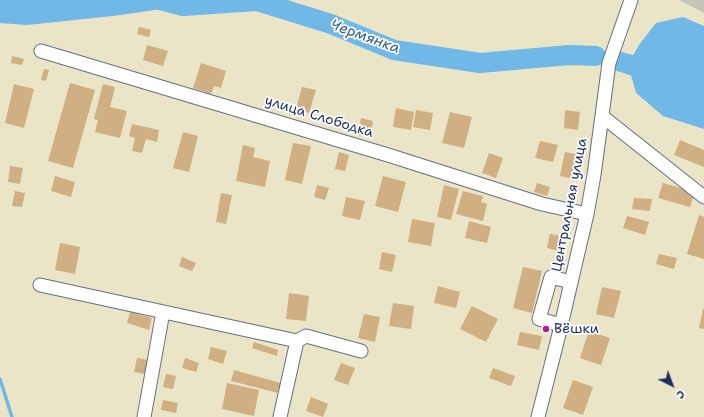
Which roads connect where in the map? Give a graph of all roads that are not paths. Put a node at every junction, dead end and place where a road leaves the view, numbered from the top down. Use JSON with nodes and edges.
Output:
{"nodes":[{"id":1,"x":631,"y":0,"type":"edge"},
{"id":2,"x":41,"y":51,"type":"dead end"},
{"id":3,"x":602,"y":116,"type":"junction"},
{"id":4,"x":704,"y":197,"type":"edge"},
{"id":5,"x":587,"y":214,"type":"junction"},
{"id":6,"x":571,"y":282,"type":"junction"},
{"id":7,"x":40,"y":284,"type":"dead end"},
{"id":8,"x":163,"y":312,"type":"junction"},
{"id":9,"x":561,"y":325,"type":"junction"},
{"id":10,"x":297,"y":341,"type":"junction"},
{"id":11,"x":361,"y":351,"type":"dead end"},
{"id":12,"x":144,"y":417,"type":"edge"},
{"id":13,"x":280,"y":417,"type":"edge"},
{"id":14,"x":538,"y":417,"type":"edge"}],
"edges":[{"from":1,"to":3,"type":"street","name":"Центральная улица"},
{"from":2,"to":5,"type":"street","name":"улица Слободка"},
{"from":3,"to":4,"type":"street"},
{"from":3,"to":5,"type":"street","name":"Центральная улица"},
{"from":5,"to":6,"type":"street","name":"Центральная улица"},
{"from":6,"to":9,"type":"street","name":"Центральная улица"},
{"from":6,"to":9,"type":"street"},
{"from":7,"to":8,"type":"street"},
{"from":8,"to":10,"type":"street"},
{"from":8,"to":12,"type":"street"},
{"from":9,"to":14,"type":"street","name":"Центральная улица"},
{"from":10,"to":11,"type":"street"},
{"from":10,"to":13,"type":"street"}]}
